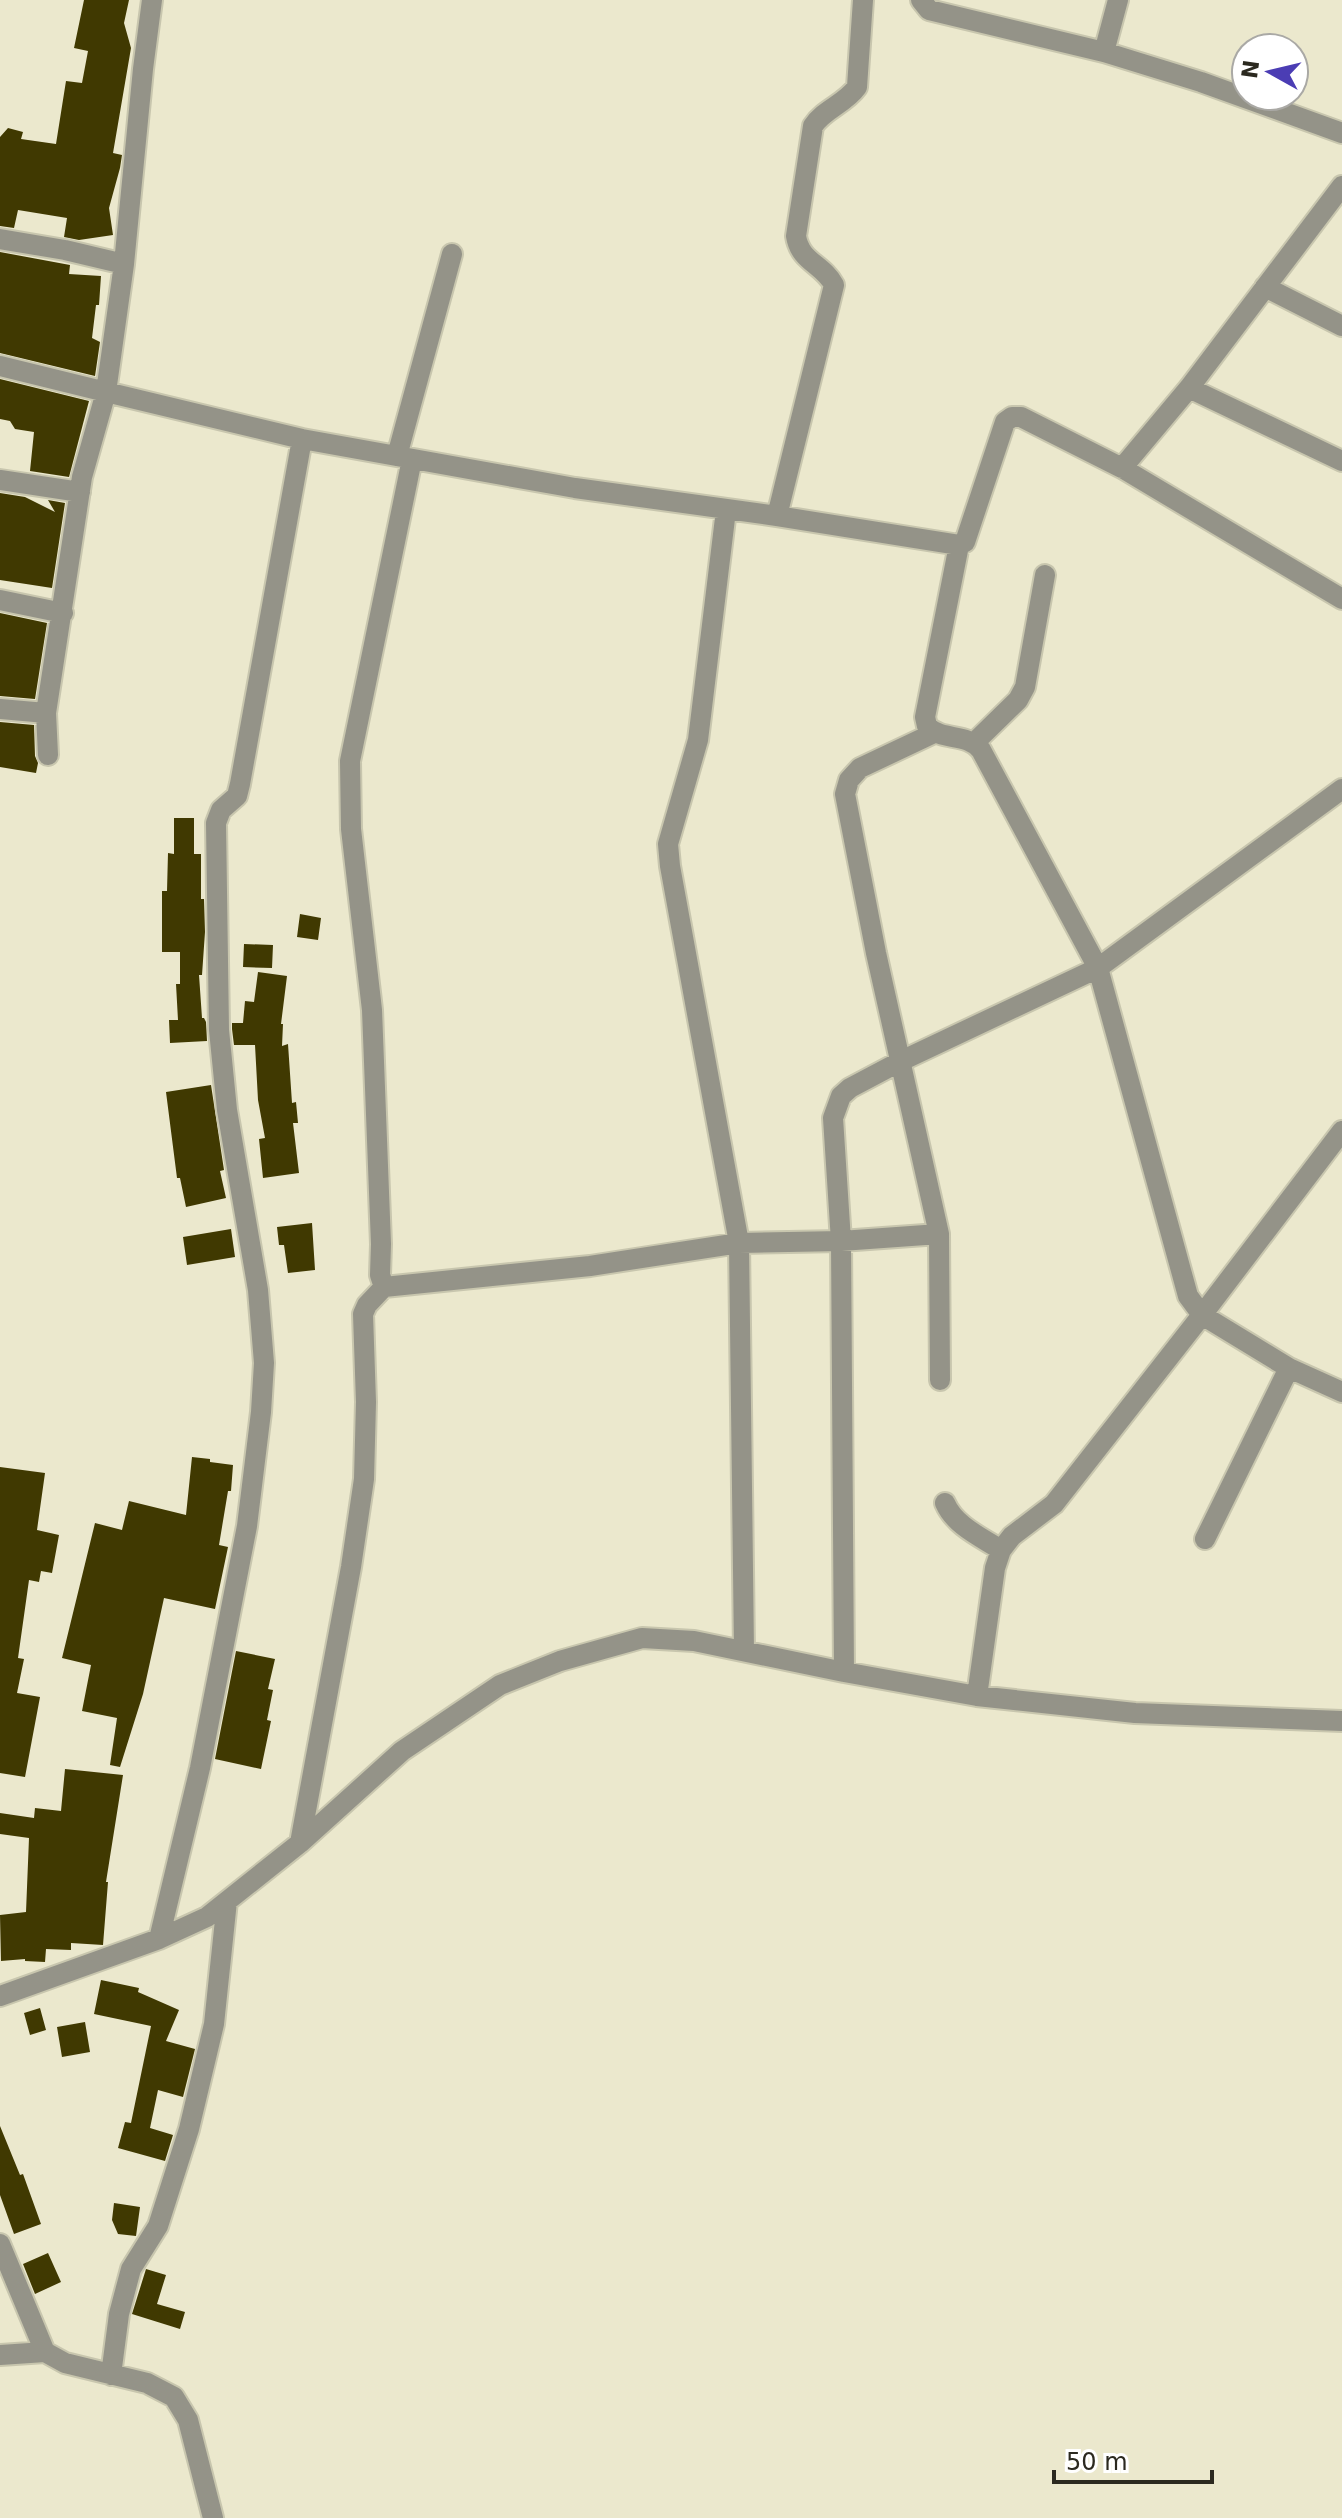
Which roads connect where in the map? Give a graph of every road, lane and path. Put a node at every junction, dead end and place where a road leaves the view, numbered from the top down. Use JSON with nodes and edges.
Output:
{"nodes":[{"id":1,"x":152,"y":0,"type":"edge"},
{"id":2,"x":863,"y":0,"type":"edge"},
{"id":3,"x":921,"y":0,"type":"edge"},
{"id":4,"x":1118,"y":0,"type":"edge"},
{"id":5,"x":1104,"y":52,"type":"junction"},
{"id":6,"x":1342,"y":133,"type":"edge"},
{"id":7,"x":1342,"y":186,"type":"edge"},
{"id":8,"x":0,"y":239,"type":"edge"},
{"id":9,"x":452,"y":254,"type":"dead end"},
{"id":10,"x":124,"y":264,"type":"junction"},
{"id":11,"x":1265,"y":287,"type":"junction"},
{"id":12,"x":1342,"y":326,"type":"edge"},
{"id":13,"x":0,"y":366,"type":"edge"},
{"id":14,"x":1189,"y":388,"type":"junction"},
{"id":15,"x":106,"y":392,"type":"junction"},
{"id":16,"x":302,"y":439,"type":"junction"},
{"id":17,"x":405,"y":457,"type":"junction"},
{"id":18,"x":1342,"y":461,"type":"edge"},
{"id":19,"x":1122,"y":468,"type":"junction"},
{"id":20,"x":0,"y":480,"type":"edge"},
{"id":21,"x":80,"y":492,"type":"junction"},
{"id":22,"x":726,"y":510,"type":"junction"},
{"id":23,"x":777,"y":516,"type":"junction"},
{"id":24,"x":959,"y":545,"type":"junction"},
{"id":25,"x":1045,"y":575,"type":"dead end"},
{"id":26,"x":1342,"y":599,"type":"edge"},
{"id":27,"x":0,"y":600,"type":"edge"},
{"id":28,"x":63,"y":613,"type":"junction"},
{"id":29,"x":0,"y":709,"type":"edge"},
{"id":30,"x":46,"y":713,"type":"junction"},
{"id":31,"x":934,"y":733,"type":"junction"},
{"id":32,"x":975,"y":742,"type":"junction"},
{"id":33,"x":48,"y":755,"type":"dead end"},
{"id":34,"x":1342,"y":789,"type":"edge"},
{"id":35,"x":1098,"y":968,"type":"junction"},
{"id":36,"x":901,"y":1061,"type":"junction"},
{"id":37,"x":1342,"y":1131,"type":"edge"},
{"id":38,"x":939,"y":1234,"type":"junction"},
{"id":39,"x":841,"y":1241,"type":"junction"},
{"id":40,"x":739,"y":1243,"type":"junction"},
{"id":41,"x":384,"y":1287,"type":"junction"},
{"id":42,"x":1202,"y":1315,"type":"junction"},
{"id":43,"x":1289,"y":1368,"type":"junction"},
{"id":44,"x":940,"y":1380,"type":"dead end"},
{"id":45,"x":1342,"y":1392,"type":"edge"},
{"id":46,"x":945,"y":1503,"type":"dead end"},
{"id":47,"x":1205,"y":1539,"type":"dead end"},
{"id":48,"x":1001,"y":1550,"type":"junction"},
{"id":49,"x":744,"y":1651,"type":"junction"},
{"id":50,"x":844,"y":1672,"type":"junction"},
{"id":51,"x":977,"y":1696,"type":"junction"},
{"id":52,"x":1342,"y":1721,"type":"edge"},
{"id":53,"x":300,"y":1843,"type":"junction"},
{"id":54,"x":227,"y":1901,"type":"junction"},
{"id":55,"x":159,"y":1939,"type":"junction"},
{"id":56,"x":0,"y":1996,"type":"edge"},
{"id":57,"x":0,"y":2244,"type":"edge"},
{"id":58,"x":45,"y":2352,"type":"junction"},
{"id":59,"x":0,"y":2355,"type":"edge"},
{"id":60,"x":111,"y":2375,"type":"junction"},
{"id":61,"x":213,"y":2518,"type":"edge"}],
"edges":[{"from":1,"to":10,"type":"street"},
{"from":2,"to":23,"type":"street"},
{"from":3,"to":5,"type":"street"},
{"from":4,"to":5,"type":"street"},
{"from":5,"to":6,"type":"street"},
{"from":7,"to":11,"type":"street"},
{"from":8,"to":10,"type":"street"},
{"from":9,"to":17,"type":"street"},
{"from":10,"to":15,"type":"street"},
{"from":11,"to":12,"type":"street"},
{"from":11,"to":14,"type":"street"},
{"from":13,"to":15,"type":"street"},
{"from":14,"to":18,"type":"street"},
{"from":14,"to":19,"type":"street"},
{"from":15,"to":16,"type":"street"},
{"from":15,"to":21,"type":"street"},
{"from":16,"to":17,"type":"street"},
{"from":16,"to":55,"type":"street"},
{"from":17,"to":22,"type":"street"},
{"from":17,"to":41,"type":"street"},
{"from":19,"to":24,"type":"street"},
{"from":19,"to":26,"type":"street"},
{"from":20,"to":21,"type":"street"},
{"from":21,"to":28,"type":"street"},
{"from":22,"to":23,"type":"street"},
{"from":22,"to":40,"type":"street"},
{"from":23,"to":24,"type":"street"},
{"from":24,"to":31,"type":"street"},
{"from":25,"to":32,"type":"street"},
{"from":27,"to":28,"type":"street"},
{"from":28,"to":30,"type":"street"},
{"from":29,"to":30,"type":"street"},
{"from":30,"to":33,"type":"street"},
{"from":31,"to":32,"type":"street"},
{"from":31,"to":36,"type":"street"},
{"from":32,"to":35,"type":"street"},
{"from":34,"to":35,"type":"street"},
{"from":35,"to":36,"type":"street"},
{"from":35,"to":42,"type":"street"},
{"from":36,"to":38,"type":"street"},
{"from":36,"to":39,"type":"street"},
{"from":37,"to":42,"type":"street"},
{"from":38,"to":39,"type":"street"},
{"from":38,"to":44,"type":"street"},
{"from":39,"to":40,"type":"street"},
{"from":39,"to":50,"type":"street"},
{"from":40,"to":41,"type":"street"},
{"from":40,"to":49,"type":"street"},
{"from":41,"to":53,"type":"street"},
{"from":42,"to":43,"type":"street"},
{"from":42,"to":48,"type":"street"},
{"from":43,"to":45,"type":"street"},
{"from":43,"to":47,"type":"street"},
{"from":46,"to":48,"type":"street"},
{"from":48,"to":51,"type":"street"},
{"from":49,"to":50,"type":"street"},
{"from":49,"to":53,"type":"street"},
{"from":50,"to":51,"type":"street"},
{"from":51,"to":52,"type":"street"},
{"from":53,"to":54,"type":"street"},
{"from":54,"to":55,"type":"street"},
{"from":54,"to":60,"type":"street"},
{"from":55,"to":56,"type":"street"},
{"from":57,"to":58,"type":"street"},
{"from":58,"to":59,"type":"street"},
{"from":58,"to":60,"type":"street"},
{"from":60,"to":61,"type":"street"}]}
